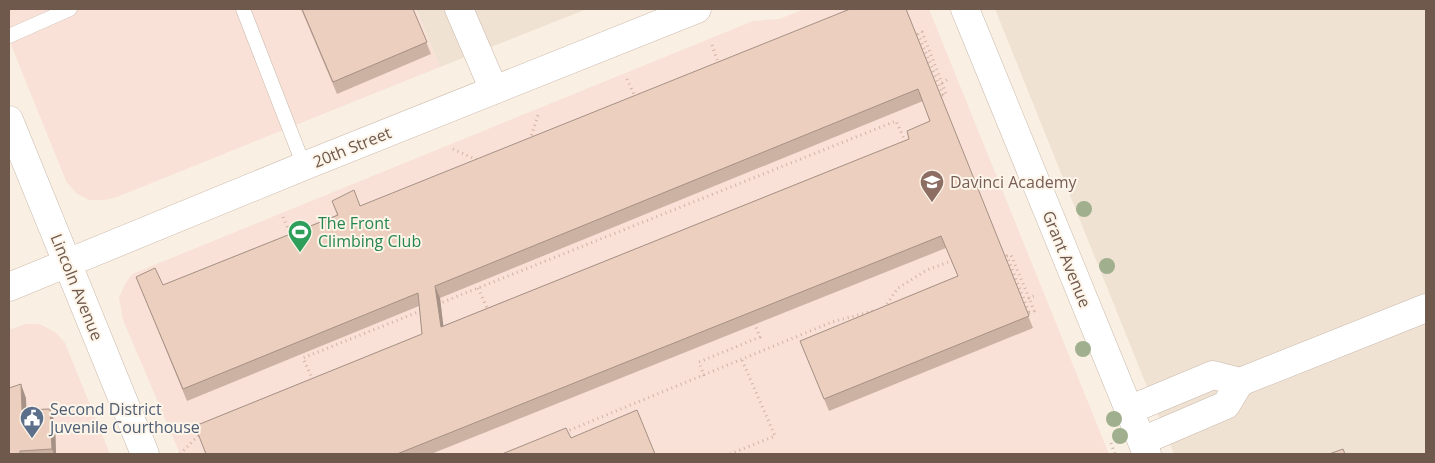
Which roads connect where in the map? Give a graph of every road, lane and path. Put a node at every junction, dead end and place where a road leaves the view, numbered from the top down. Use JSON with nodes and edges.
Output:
{"nodes":[{"id":1,"x":70,"y":9,"type":"edge"},
{"id":2,"x":243,"y":9,"type":"edge"},
{"id":3,"x":459,"y":9,"type":"edge"},
{"id":4,"x":697,"y":9,"type":"edge"},
{"id":5,"x":965,"y":9,"type":"edge"},
{"id":6,"x":9,"y":36,"type":"edge"},
{"id":7,"x":712,"y":45,"type":"dead end"},
{"id":8,"x":713,"y":67,"type":"edge"},
{"id":9,"x":627,"y":79,"type":"dead end"},
{"id":10,"x":947,"y":80,"type":"dead end"},
{"id":11,"x":942,"y":83,"type":"junction"},
{"id":12,"x":494,"y":90,"type":"junction"},
{"id":13,"x":638,"y":104,"type":"edge"},
{"id":14,"x":538,"y":115,"type":"dead end"},
{"id":15,"x":9,"y":120,"type":"edge"},
{"id":16,"x":524,"y":146,"type":"edge"},
{"id":17,"x":453,"y":149,"type":"dead end"},
{"id":18,"x":908,"y":149,"type":"edge"},
{"id":19,"x":481,"y":163,"type":"edge"},
{"id":20,"x":304,"y":166,"type":"junction"},
{"id":21,"x":283,"y":217,"type":"dead end"},
{"id":22,"x":298,"y":232,"type":"edge"},
{"id":23,"x":951,"y":261,"type":"edge"},
{"id":24,"x":67,"y":264,"type":"junction"},
{"id":25,"x":9,"y":287,"type":"edge"},
{"id":26,"x":478,"y":288,"type":"junction"},
{"id":27,"x":1034,"y":296,"type":"dead end"},
{"id":28,"x":1029,"y":298,"type":"junction"},
{"id":29,"x":884,"y":308,"type":"junction"},
{"id":30,"x":1426,"y":308,"type":"edge"},
{"id":31,"x":890,"y":309,"type":"edge"},
{"id":32,"x":492,"y":317,"type":"edge"},
{"id":33,"x":755,"y":324,"type":"edge"},
{"id":34,"x":742,"y":360,"type":"junction"},
{"id":35,"x":704,"y":376,"type":"junction"},
{"id":36,"x":1240,"y":382,"type":"junction"},
{"id":37,"x":316,"y":388,"type":"edge"},
{"id":38,"x":1129,"y":410,"type":"junction"},
{"id":39,"x":207,"y":432,"type":"edge"},
{"id":40,"x":557,"y":436,"type":"edge"},
{"id":41,"x":1144,"y":448,"type":"edge"},
{"id":42,"x":145,"y":454,"type":"edge"},
{"id":43,"x":180,"y":454,"type":"edge"},
{"id":44,"x":730,"y":454,"type":"edge"}],
"edges":[{"from":1,"to":6,"type":"lane"},
{"from":2,"to":20,"type":"lane"},
{"from":3,"to":12,"type":"street"},
{"from":4,"to":12,"type":"street","name":"20th Street"},
{"from":5,"to":38,"type":"street","name":"Grant Avenue"},
{"from":7,"to":8,"type":"path"},
{"from":9,"to":13,"type":"path"},
{"from":10,"to":11,"type":"path"},
{"from":11,"to":11,"type":"path"},
{"from":12,"to":20,"type":"street","name":"20th Street"},
{"from":14,"to":16,"type":"path"},
{"from":15,"to":24,"type":"street","name":"Lincoln Avenue"},
{"from":17,"to":19,"type":"path"},
{"from":18,"to":26,"type":"path"},
{"from":20,"to":24,"type":"street","name":"20th Street"},
{"from":21,"to":22,"type":"path"},
{"from":23,"to":29,"type":"path"},
{"from":24,"to":25,"type":"street","name":"20th Street"},
{"from":24,"to":42,"type":"street","name":"Lincoln Avenue"},
{"from":26,"to":32,"type":"path"},
{"from":26,"to":37,"type":"path"},
{"from":27,"to":28,"type":"path"},
{"from":28,"to":28,"type":"path"},
{"from":29,"to":31,"type":"path"},
{"from":29,"to":34,"type":"path"},
{"from":30,"to":36,"type":"street"},
{"from":33,"to":35,"type":"path"},
{"from":34,"to":35,"type":"path"},
{"from":34,"to":44,"type":"path"},
{"from":35,"to":40,"type":"path"},
{"from":36,"to":38,"type":"street"},
{"from":36,"to":41,"type":"street"},
{"from":38,"to":41,"type":"street","name":"Grant Avenue"},
{"from":39,"to":43,"type":"path"}]}
